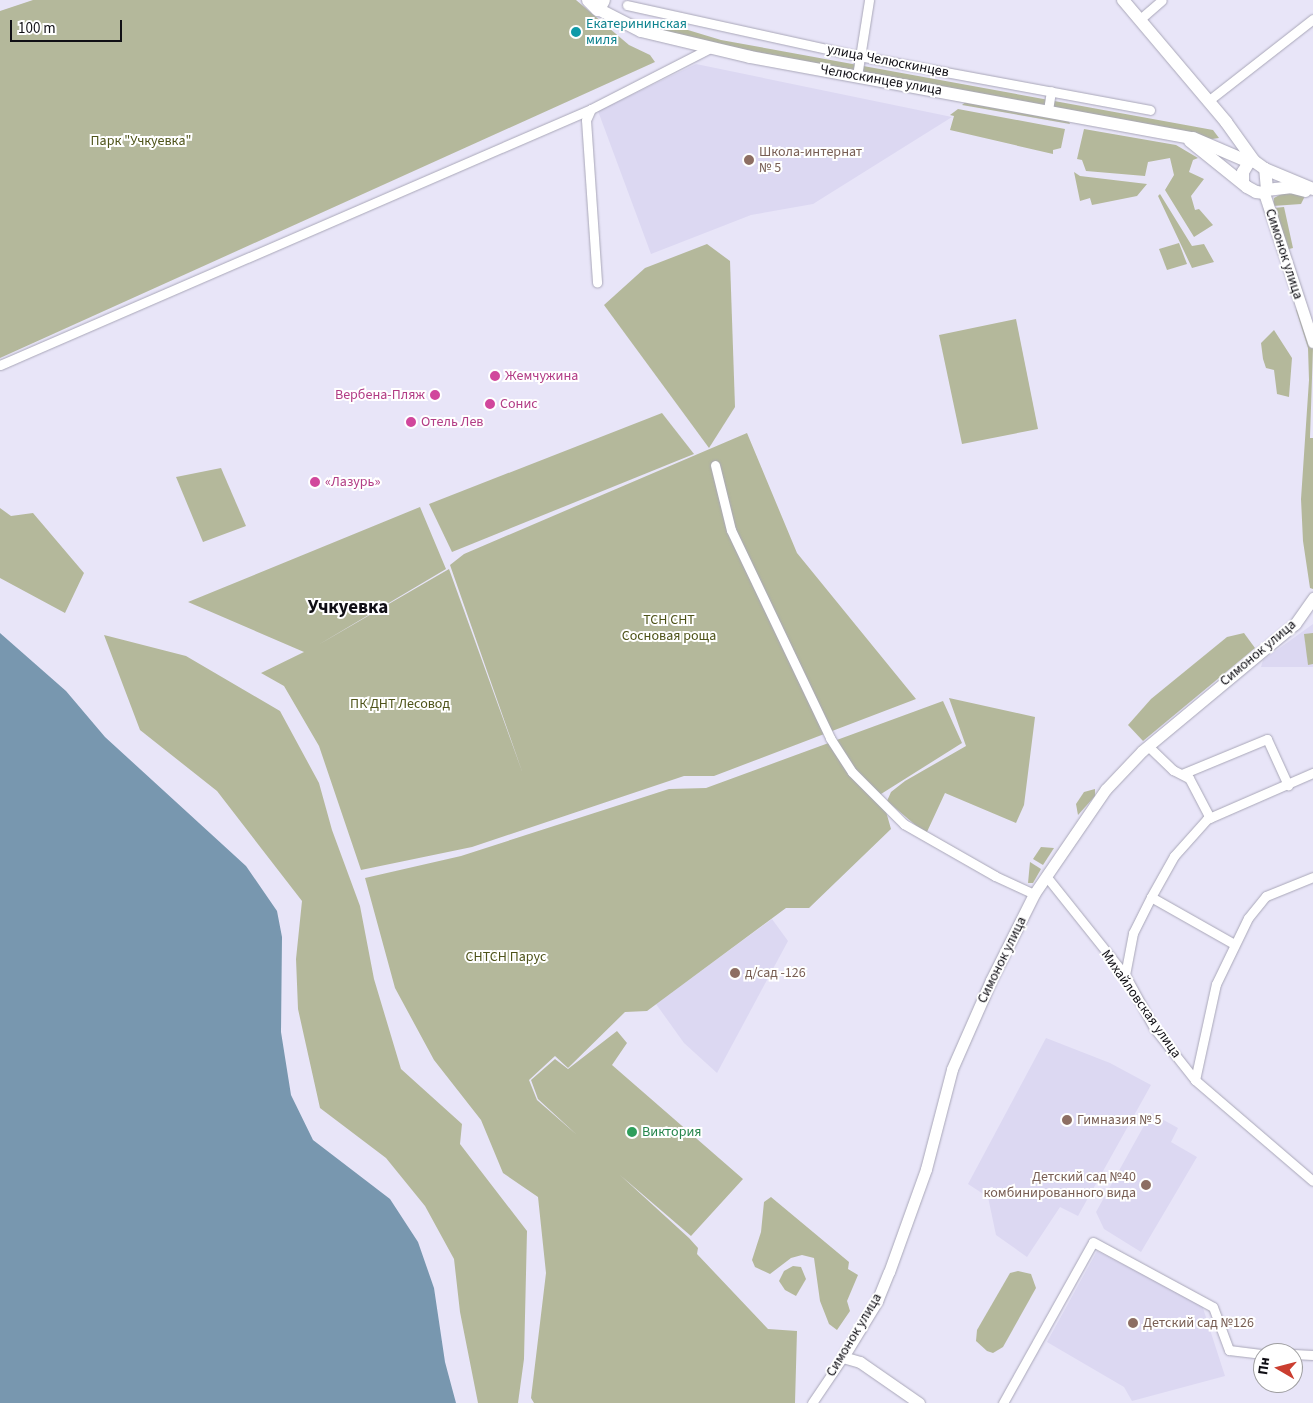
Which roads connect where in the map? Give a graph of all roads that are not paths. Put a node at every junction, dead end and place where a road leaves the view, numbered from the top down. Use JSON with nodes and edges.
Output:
{"nodes":[{"id":1,"x":869,"y":0,"type":"edge"},
{"id":2,"x":1123,"y":0,"type":"edge"},
{"id":3,"x":1162,"y":0,"type":"edge"},
{"id":4,"x":597,"y":3,"type":"edge"},
{"id":5,"x":627,"y":5,"type":"dead end"},
{"id":6,"x":1141,"y":18,"type":"junction"},
{"id":7,"x":1313,"y":19,"type":"edge"},
{"id":8,"x":710,"y":48,"type":"junction"},
{"id":9,"x":859,"y":56,"type":"junction"},
{"id":10,"x":857,"y":76,"type":"junction"},
{"id":11,"x":1051,"y":91,"type":"junction"},
{"id":12,"x":1208,"y":101,"type":"junction"},
{"id":13,"x":591,"y":109,"type":"junction"},
{"id":14,"x":1048,"y":110,"type":"junction"},
{"id":15,"x":1150,"y":110,"type":"dead end"},
{"id":16,"x":1182,"y":136,"type":"junction"},
{"id":17,"x":1251,"y":162,"type":"junction"},
{"id":18,"x":1265,"y":169,"type":"junction"},
{"id":19,"x":1243,"y":183,"type":"junction"},
{"id":20,"x":1313,"y":189,"type":"edge"},
{"id":21,"x":1265,"y":192,"type":"junction"},
{"id":22,"x":1313,"y":195,"type":"edge"},
{"id":23,"x":597,"y":283,"type":"dead end"},
{"id":24,"x":1313,"y":342,"type":"edge"},
{"id":25,"x":0,"y":365,"type":"edge"},
{"id":26,"x":715,"y":465,"type":"dead end"},
{"id":27,"x":1313,"y":598,"type":"edge"},
{"id":28,"x":1148,"y":746,"type":"junction"},
{"id":29,"x":1313,"y":773,"type":"edge"},
{"id":30,"x":1182,"y":774,"type":"junction"},
{"id":31,"x":1288,"y":785,"type":"junction"},
{"id":32,"x":1210,"y":818,"type":"junction"},
{"id":33,"x":1046,"y":876,"type":"junction"},
{"id":34,"x":1313,"y":877,"type":"edge"},
{"id":35,"x":1034,"y":894,"type":"junction"},
{"id":36,"x":1151,"y":897,"type":"junction"},
{"id":37,"x":1234,"y":944,"type":"junction"},
{"id":38,"x":1125,"y":976,"type":"junction"},
{"id":39,"x":1195,"y":1080,"type":"junction"},
{"id":40,"x":1313,"y":1181,"type":"edge"},
{"id":41,"x":1253,"y":1353,"type":"edge"},
{"id":42,"x":843,"y":1357,"type":"junction"},
{"id":43,"x":812,"y":1403,"type":"edge"},
{"id":44,"x":919,"y":1403,"type":"edge"},
{"id":45,"x":1004,"y":1403,"type":"edge"}],
"edges":[{"from":1,"to":9,"type":"street"},
{"from":2,"to":6,"type":"main road"},
{"from":3,"to":6,"type":"street"},
{"from":4,"to":8,"type":"main road","name":"Челюскинцев улица"},
{"from":5,"to":9,"type":"street","name":"улица Челюскинцев"},
{"from":6,"to":12,"type":"main road"},
{"from":7,"to":12,"type":"street"},
{"from":8,"to":10,"type":"main road","name":"Челюскинцев улица"},
{"from":8,"to":13,"type":"street"},
{"from":9,"to":10,"type":"street"},
{"from":9,"to":11,"type":"street","name":"улица Челюскинцев"},
{"from":10,"to":14,"type":"main road","name":"Челюскинцев улица"},
{"from":11,"to":14,"type":"street"},
{"from":11,"to":15,"type":"street","name":"улица Челюскинцев"},
{"from":12,"to":17,"type":"main road"},
{"from":13,"to":23,"type":"street"},
{"from":13,"to":25,"type":"street"},
{"from":14,"to":16,"type":"main road","name":"Челюскинцев улица"},
{"from":16,"to":17,"type":"main road"},
{"from":16,"to":19,"type":"main road"},
{"from":17,"to":18,"type":"main road"},
{"from":17,"to":19,"type":"main road"},
{"from":18,"to":20,"type":"main road"},
{"from":18,"to":21,"type":"main road"},
{"from":19,"to":21,"type":"main road"},
{"from":21,"to":22,"type":"main road"},
{"from":21,"to":24,"type":"street","name":"Симонок улица"},
{"from":26,"to":35,"type":"street"},
{"from":27,"to":28,"type":"street","name":"Симонок улица"},
{"from":28,"to":30,"type":"street"},
{"from":28,"to":33,"type":"street","name":"Симонок улица"},
{"from":29,"to":31,"type":"street"},
{"from":30,"to":31,"type":"street"},
{"from":30,"to":32,"type":"street"},
{"from":31,"to":32,"type":"street"},
{"from":32,"to":36,"type":"street"},
{"from":33,"to":35,"type":"street","name":"Симонок улица"},
{"from":33,"to":38,"type":"street","name":"Михайловская улица"},
{"from":34,"to":37,"type":"street"},
{"from":35,"to":42,"type":"street","name":"Симонок улица"},
{"from":36,"to":37,"type":"street"},
{"from":36,"to":38,"type":"street"},
{"from":37,"to":39,"type":"street"},
{"from":38,"to":39,"type":"street","name":"Михайловская улица"},
{"from":39,"to":40,"type":"street","name":"Михайловская улица"},
{"from":41,"to":45,"type":"street"},
{"from":42,"to":43,"type":"street","name":"Симонок улица"},
{"from":42,"to":44,"type":"street"}]}
